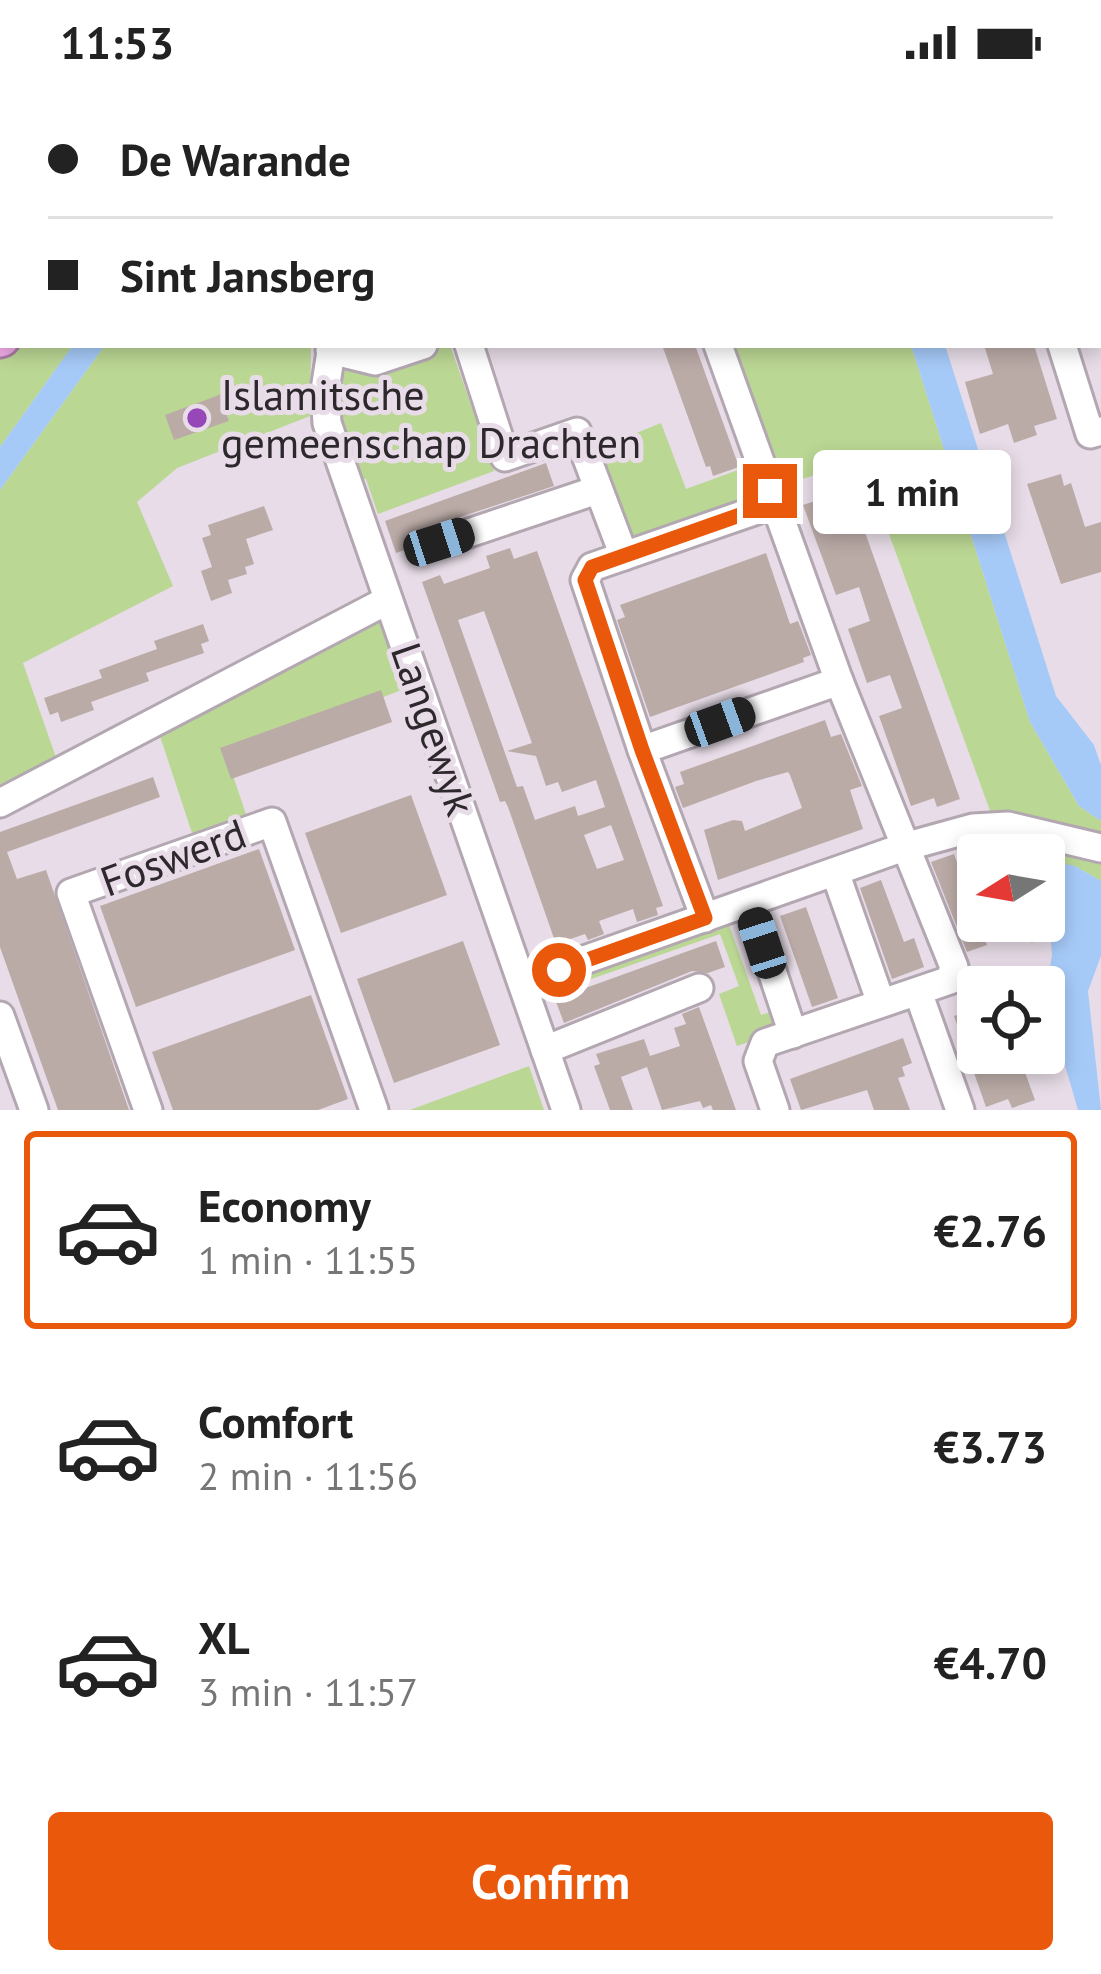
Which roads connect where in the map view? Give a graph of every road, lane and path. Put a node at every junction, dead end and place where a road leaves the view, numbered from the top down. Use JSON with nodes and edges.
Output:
{"nodes":[{"id":1,"x":331,"y":348,"type":"edge"},
{"id":2,"x":334,"y":348,"type":"edge"},
{"id":3,"x":414,"y":348,"type":"edge"},
{"id":4,"x":470,"y":348,"type":"edge"},
{"id":5,"x":719,"y":348,"type":"edge"},
{"id":6,"x":1063,"y":348,"type":"edge"},
{"id":7,"x":1101,"y":431,"type":"edge"},
{"id":8,"x":597,"y":490,"type":"junction"},
{"id":9,"x":774,"y":503,"type":"junction"},
{"id":10,"x":439,"y":542,"type":"dead end"},
{"id":11,"x":624,"y":556,"type":"junction"},
{"id":12,"x":388,"y":600,"type":"junction"},
{"id":13,"x":838,"y":681,"type":"junction"},
{"id":14,"x":642,"y":750,"type":"junction"},
{"id":15,"x":0,"y":803,"type":"edge"},
{"id":16,"x":904,"y":847,"type":"junction"},
{"id":17,"x":1101,"y":848,"type":"edge"},
{"id":18,"x":835,"y":872,"type":"junction"},
{"id":19,"x":749,"y":902,"type":"junction"},
{"id":20,"x":705,"y":918,"type":"junction"},
{"id":21,"x":522,"y":982,"type":"junction"},
{"id":22,"x":699,"y":988,"type":"dead end"},
{"id":23,"x":919,"y":992,"type":"junction"},
{"id":24,"x":880,"y":1003,"type":"junction"},
{"id":25,"x":0,"y":1016,"type":"edge"},
{"id":26,"x":793,"y":1034,"type":"junction"},
{"id":27,"x":545,"y":1050,"type":"junction"},
{"id":28,"x":31,"y":1109,"type":"edge"},
{"id":29,"x":148,"y":1110,"type":"edge"},
{"id":30,"x":374,"y":1110,"type":"edge"},
{"id":31,"x":566,"y":1110,"type":"edge"},
{"id":32,"x":775,"y":1110,"type":"edge"},
{"id":33,"x":960,"y":1110,"type":"edge"}],
"edges":[{"from":1,"to":12,"type":"street","name":"Langewyk"},
{"from":2,"to":3,"type":"street"},
{"from":4,"to":8,"type":"street"},
{"from":5,"to":9,"type":"street"},
{"from":6,"to":7,"type":"street"},
{"from":8,"to":10,"type":"street"},
{"from":8,"to":11,"type":"street"},
{"from":9,"to":11,"type":"street"},
{"from":9,"to":13,"type":"street"},
{"from":11,"to":14,"type":"street"},
{"from":12,"to":15,"type":"street"},
{"from":12,"to":21,"type":"street","name":"Langewyk"},
{"from":13,"to":14,"type":"street"},
{"from":13,"to":16,"type":"street"},
{"from":14,"to":20,"type":"street"},
{"from":16,"to":17,"type":"street"},
{"from":16,"to":18,"type":"street"},
{"from":16,"to":23,"type":"street"},
{"from":18,"to":19,"type":"street"},
{"from":18,"to":24,"type":"street"},
{"from":19,"to":20,"type":"street"},
{"from":19,"to":26,"type":"street"},
{"from":20,"to":21,"type":"street"},
{"from":21,"to":27,"type":"street","name":"Langewyk"},
{"from":22,"to":27,"type":"street"},
{"from":23,"to":24,"type":"street"},
{"from":23,"to":33,"type":"street"},
{"from":24,"to":26,"type":"street"},
{"from":25,"to":28,"type":"street"},
{"from":26,"to":32,"type":"street"},
{"from":27,"to":31,"type":"street","name":"Langewyk"},
{"from":29,"to":30,"type":"street","name":"Foswerd"}]}
